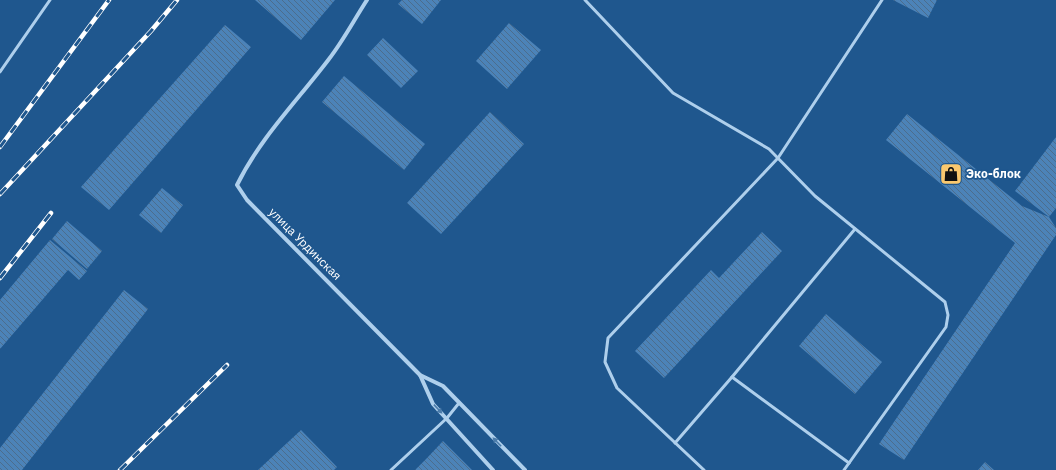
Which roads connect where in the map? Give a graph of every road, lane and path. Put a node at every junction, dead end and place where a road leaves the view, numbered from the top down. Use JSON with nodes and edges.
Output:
{"nodes":[{"id":1,"x":50,"y":0,"type":"edge"},
{"id":2,"x":367,"y":0,"type":"edge"},
{"id":3,"x":585,"y":0,"type":"edge"},
{"id":4,"x":882,"y":0,"type":"edge"},
{"id":5,"x":0,"y":72,"type":"edge"},
{"id":6,"x":778,"y":158,"type":"junction"},
{"id":7,"x":855,"y":228,"type":"junction"},
{"id":8,"x":420,"y":375,"type":"junction"},
{"id":9,"x":732,"y":377,"type":"junction"},
{"id":10,"x":459,"y":403,"type":"junction"},
{"id":11,"x":446,"y":418,"type":"junction"},
{"id":12,"x":675,"y":443,"type":"junction"},
{"id":13,"x":849,"y":463,"type":"junction"},
{"id":14,"x":391,"y":470,"type":"edge"},
{"id":15,"x":493,"y":470,"type":"edge"},
{"id":16,"x":525,"y":470,"type":"edge"},
{"id":17,"x":704,"y":470,"type":"edge"},
{"id":18,"x":844,"y":470,"type":"edge"}],
"edges":[{"from":1,"to":5,"type":"lane"},
{"from":2,"to":8,"type":"street","name":"улица Урдинская"},
{"from":3,"to":6,"type":"lane"},
{"from":4,"to":6,"type":"lane"},
{"from":6,"to":7,"type":"lane"},
{"from":6,"to":12,"type":"lane"},
{"from":7,"to":9,"type":"lane"},
{"from":7,"to":13,"type":"lane"},
{"from":8,"to":10,"type":"street","name":"улица Урдинская"},
{"from":8,"to":11,"type":"street","one_way":true},
{"from":9,"to":12,"type":"lane"},
{"from":9,"to":13,"type":"lane"},
{"from":10,"to":11,"type":"lane"},
{"from":16,"to":10,"type":"street","name":"улица Урдинская","one_way":true},
{"from":11,"to":14,"type":"lane"},
{"from":11,"to":15,"type":"street"},
{"from":12,"to":17,"type":"lane"},
{"from":13,"to":18,"type":"lane"}]}
